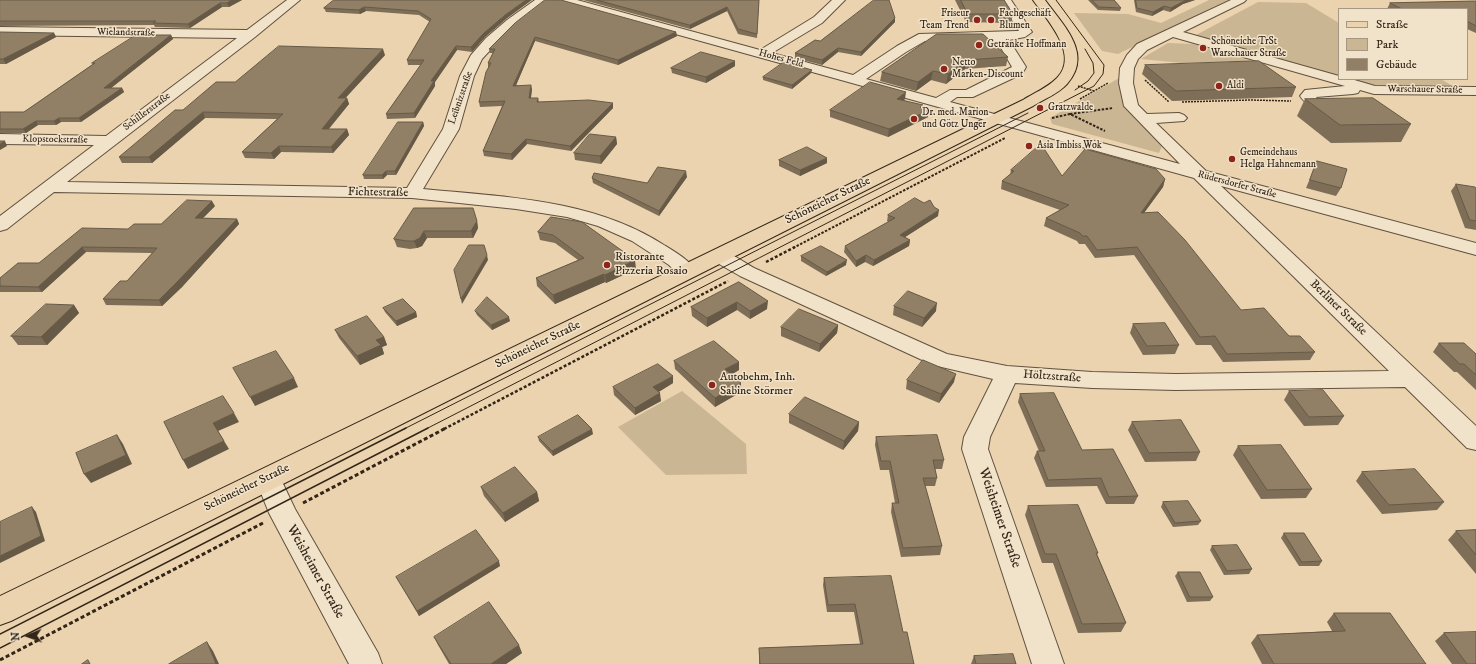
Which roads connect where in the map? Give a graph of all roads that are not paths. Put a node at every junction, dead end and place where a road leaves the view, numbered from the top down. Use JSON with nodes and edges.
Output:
{"nodes":[{"id":1,"x":294,"y":0,"type":"edge"},
{"id":2,"x":542,"y":0,"type":"edge"},
{"id":3,"x":564,"y":0,"type":"edge"},
{"id":4,"x":839,"y":0,"type":"edge"},
{"id":5,"x":1005,"y":0,"type":"edge"},
{"id":6,"x":1039,"y":0,"type":"edge"},
{"id":7,"x":1240,"y":0,"type":"edge"},
{"id":8,"x":932,"y":24,"type":"dead end"},
{"id":9,"x":0,"y":31,"type":"edge"},
{"id":10,"x":1000,"y":31,"type":"junction"},
{"id":11,"x":1173,"y":33,"type":"junction"},
{"id":12,"x":251,"y":34,"type":"junction"},
{"id":13,"x":921,"y":37,"type":"junction"},
{"id":14,"x":762,"y":54,"type":"junction"},
{"id":15,"x":856,"y":80,"type":"junction"},
{"id":16,"x":1338,"y":80,"type":"edge"},
{"id":17,"x":1339,"y":80,"type":"edge"},
{"id":18,"x":1374,"y":90,"type":"junction"},
{"id":19,"x":1476,"y":91,"type":"edge"},
{"id":20,"x":945,"y":99,"type":"junction"},
{"id":21,"x":1312,"y":101,"type":"edge"},
{"id":22,"x":1179,"y":118,"type":"dead end"},
{"id":23,"x":1143,"y":119,"type":"junction"},
{"id":24,"x":1004,"y":127,"type":"junction"},
{"id":25,"x":0,"y":139,"type":"edge"},
{"id":26,"x":109,"y":141,"type":"junction"},
{"id":27,"x":1200,"y":175,"type":"junction"},
{"id":28,"x":51,"y":187,"type":"junction"},
{"id":29,"x":412,"y":193,"type":"junction"},
{"id":30,"x":0,"y":225,"type":"edge"},
{"id":31,"x":1476,"y":249,"type":"edge"},
{"id":32,"x":719,"y":256,"type":"junction"},
{"id":33,"x":687,"y":272,"type":"junction"},
{"id":34,"x":1007,"y":374,"type":"junction"},
{"id":35,"x":1411,"y":379,"type":"junction"},
{"id":36,"x":1476,"y":441,"type":"edge"},
{"id":37,"x":268,"y":478,"type":"junction"},
{"id":38,"x":0,"y":611,"type":"edge"},
{"id":39,"x":366,"y":664,"type":"edge"},
{"id":40,"x":1048,"y":664,"type":"edge"}],
"edges":[{"from":1,"to":12,"type":"street","name":"Schillerstraße"},
{"from":2,"to":29,"type":"street","name":"Leibnizstraße"},
{"from":3,"to":14,"type":"street","name":"Hohes Feld"},
{"from":4,"to":14,"type":"street"},
{"from":5,"to":10,"type":"street"},
{"from":6,"to":24,"type":"main road","name":"Schöneicher Straße"},
{"from":7,"to":11,"type":"street"},
{"from":8,"to":13,"type":"street"},
{"from":9,"to":12,"type":"street","name":"Wielandstraße"},
{"from":10,"to":13,"type":"street"},
{"from":10,"to":20,"type":"street"},
{"from":11,"to":16,"type":"street","name":"Warschauer Straße"},
{"from":11,"to":23,"type":"street","name":"Berliner Straße"},
{"from":12,"to":26,"type":"street","name":"Schillerstraße"},
{"from":13,"to":15,"type":"street"},
{"from":14,"to":15,"type":"street","name":"Hohes Feld"},
{"from":15,"to":20,"type":"street","name":"Hohes Feld"},
{"from":17,"to":18,"type":"street","name":"Warschauer Straße"},
{"from":18,"to":19,"type":"street","name":"Warschauer Straße"},
{"from":18,"to":21,"type":"street","name":"Warschauer Straße"},
{"from":20,"to":24,"type":"street","name":"Hohes Feld"},
{"from":22,"to":23,"type":"street"},
{"from":23,"to":27,"type":"street","name":"Berliner Straße"},
{"from":24,"to":27,"type":"street","name":"Rüdersdorfer Straße"},
{"from":24,"to":32,"type":"main road","name":"Schöneicher Straße"},
{"from":25,"to":26,"type":"street","name":"Klopstockstraße"},
{"from":26,"to":28,"type":"street","name":"Schillerstraße"},
{"from":27,"to":31,"type":"street","name":"Rüdersdorfer Straße"},
{"from":27,"to":35,"type":"street","name":"Berliner Straße"},
{"from":28,"to":29,"type":"street","name":"Fichtestraße"},
{"from":28,"to":30,"type":"street","name":"Schillerstraße"},
{"from":29,"to":33,"type":"street","name":"Fichtestraße"},
{"from":32,"to":33,"type":"main road","name":"Schöneicher Straße"},
{"from":32,"to":34,"type":"street","name":"Höltzstraße"},
{"from":33,"to":37,"type":"main road","name":"Schöneicher Straße"},
{"from":34,"to":35,"type":"street","name":"Höltzstraße"},
{"from":34,"to":40,"type":"street","name":"Weisheimer Straße"},
{"from":35,"to":36,"type":"street","name":"Berliner Straße"},
{"from":37,"to":38,"type":"main road","name":"Schöneicher Straße"},
{"from":37,"to":39,"type":"street","name":"Weisheimer Straße"}]}
